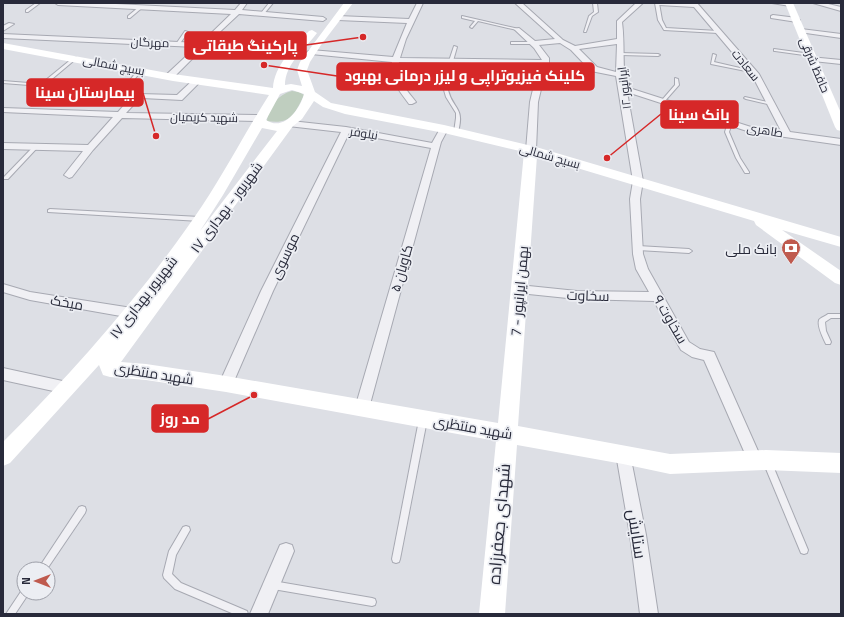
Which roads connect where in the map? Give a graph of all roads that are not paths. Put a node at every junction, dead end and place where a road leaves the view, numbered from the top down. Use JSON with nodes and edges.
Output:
{"nodes":[{"id":1,"x":38,"y":3,"type":"edge"},
{"id":2,"x":58,"y":3,"type":"edge"},
{"id":3,"x":73,"y":3,"type":"edge"},
{"id":4,"x":214,"y":3,"type":"edge"},
{"id":5,"x":244,"y":3,"type":"edge"},
{"id":6,"x":271,"y":3,"type":"edge"},
{"id":7,"x":349,"y":3,"type":"edge"},
{"id":8,"x":420,"y":3,"type":"edge"},
{"id":9,"x":518,"y":3,"type":"edge"},
{"id":10,"x":595,"y":3,"type":"edge"},
{"id":11,"x":640,"y":3,"type":"edge"},
{"id":12,"x":658,"y":3,"type":"edge"},
{"id":13,"x":774,"y":3,"type":"edge"},
{"id":14,"x":816,"y":3,"type":"edge"},
{"id":15,"x":113,"y":4,"type":"edge"},
{"id":16,"x":695,"y":4,"type":"edge"},
{"id":17,"x":790,"y":4,"type":"edge"},
{"id":18,"x":157,"y":5,"type":"edge"},
{"id":19,"x":141,"y":7,"type":"junction"},
{"id":20,"x":332,"y":8,"type":"dead end"},
{"id":21,"x":841,"y":9,"type":"edge"},
{"id":22,"x":208,"y":10,"type":"junction"},
{"id":23,"x":27,"y":11,"type":"dead end"},
{"id":24,"x":237,"y":12,"type":"junction"},
{"id":25,"x":262,"y":14,"type":"junction"},
{"id":26,"x":129,"y":17,"type":"dead end"},
{"id":27,"x":463,"y":17,"type":"dead end"},
{"id":28,"x":773,"y":17,"type":"dead end"},
{"id":29,"x":338,"y":18,"type":"junction"},
{"id":30,"x":323,"y":19,"type":"junction"},
{"id":31,"x":477,"y":20,"type":"junction"},
{"id":32,"x":796,"y":20,"type":"junction"},
{"id":33,"x":411,"y":21,"type":"junction"},
{"id":34,"x":11,"y":24,"type":"dead end"},
{"id":35,"x":472,"y":27,"type":"dead end"},
{"id":36,"x":3,"y":29,"type":"edge"},
{"id":37,"x":517,"y":29,"type":"joint"},
{"id":38,"x":585,"y":31,"type":"dead end"},
{"id":39,"x":801,"y":31,"type":"junction"},
{"id":40,"x":186,"y":32,"type":"dead end"},
{"id":41,"x":718,"y":32,"type":"junction"},
{"id":42,"x":3,"y":36,"type":"edge"},
{"id":43,"x":841,"y":36,"type":"edge"},
{"id":44,"x":561,"y":41,"type":"junction"},
{"id":45,"x":621,"y":41,"type":"junction"},
{"id":46,"x":533,"y":43,"type":"junction"},
{"id":47,"x":178,"y":44,"type":"junction"},
{"id":48,"x":512,"y":44,"type":"dead end"},
{"id":49,"x":203,"y":45,"type":"junction"},
{"id":50,"x":3,"y":46,"type":"edge"},
{"id":51,"x":455,"y":47,"type":"dead end"},
{"id":52,"x":574,"y":48,"type":"junction"},
{"id":53,"x":775,"y":50,"type":"dead end"},
{"id":54,"x":297,"y":51,"type":"junction"},
{"id":55,"x":311,"y":52,"type":"junction"},
{"id":56,"x":621,"y":54,"type":"junction"},
{"id":57,"x":658,"y":55,"type":"dead end"},
{"id":58,"x":714,"y":55,"type":"dead end"},
{"id":59,"x":812,"y":57,"type":"junction"},
{"id":60,"x":76,"y":58,"type":"junction"},
{"id":61,"x":396,"y":60,"type":"junction"},
{"id":62,"x":451,"y":61,"type":"junction"},
{"id":63,"x":545,"y":62,"type":"junction"},
{"id":64,"x":841,"y":62,"type":"edge"},
{"id":65,"x":140,"y":70,"type":"junction"},
{"id":66,"x":752,"y":71,"type":"junction"},
{"id":67,"x":620,"y":75,"type":"junction"},
{"id":68,"x":170,"y":76,"type":"junction"},
{"id":69,"x":446,"y":78,"type":"dead end"},
{"id":70,"x":676,"y":79,"type":"dead end"},
{"id":71,"x":3,"y":82,"type":"edge"},
{"id":72,"x":197,"y":82,"type":"junction"},
{"id":73,"x":42,"y":84,"type":"junction"},
{"id":74,"x":622,"y":88,"type":"junction"},
{"id":75,"x":310,"y":94,"type":"junction"},
{"id":76,"x":275,"y":95,"type":"junction"},
{"id":77,"x":746,"y":98,"type":"dead end"},
{"id":78,"x":663,"y":101,"type":"junction"},
{"id":79,"x":412,"y":102,"type":"dead end"},
{"id":80,"x":772,"y":104,"type":"junction"},
{"id":81,"x":837,"y":108,"type":"edge"},
{"id":82,"x":3,"y":110,"type":"edge"},
{"id":83,"x":345,"y":110,"type":"junction"},
{"id":84,"x":301,"y":114,"type":"junction"},
{"id":85,"x":121,"y":115,"type":"junction"},
{"id":86,"x":261,"y":119,"type":"junction"},
{"id":87,"x":730,"y":123,"type":"junction"},
{"id":88,"x":289,"y":125,"type":"junction"},
{"id":89,"x":841,"y":127,"type":"edge"},
{"id":90,"x":346,"y":130,"type":"junction"},
{"id":91,"x":450,"y":130,"type":"junction"},
{"id":92,"x":787,"y":134,"type":"junction"},
{"id":93,"x":250,"y":136,"type":"junction"},
{"id":94,"x":276,"y":141,"type":"junction"},
{"id":95,"x":841,"y":142,"type":"edge"},
{"id":96,"x":3,"y":146,"type":"edge"},
{"id":97,"x":436,"y":146,"type":"junction"},
{"id":98,"x":36,"y":147,"type":"junction"},
{"id":99,"x":90,"y":148,"type":"junction"},
{"id":100,"x":531,"y":150,"type":"junction"},
{"id":101,"x":747,"y":172,"type":"dead end"},
{"id":102,"x":68,"y":175,"type":"dead end"},
{"id":103,"x":6,"y":178,"type":"dead end"},
{"id":104,"x":638,"y":181,"type":"junction"},
{"id":105,"x":50,"y":211,"type":"dead end"},
{"id":106,"x":751,"y":215,"type":"junction"},
{"id":107,"x":202,"y":219,"type":"junction"},
{"id":108,"x":841,"y":242,"type":"edge"},
{"id":109,"x":638,"y":248,"type":"junction"},
{"id":110,"x":841,"y":251,"type":"edge"},
{"id":111,"x":689,"y":252,"type":"dead end"},
{"id":112,"x":841,"y":279,"type":"edge"},
{"id":113,"x":3,"y":288,"type":"edge"},
{"id":114,"x":519,"y":289,"type":"junction"},
{"id":115,"x":657,"y":297,"type":"junction"},
{"id":116,"x":132,"y":314,"type":"junction"},
{"id":117,"x":841,"y":316,"type":"edge"},
{"id":118,"x":828,"y":342,"type":"dead end"},
{"id":119,"x":108,"y":366,"type":"joint"},
{"id":120,"x":3,"y":374,"type":"edge"},
{"id":121,"x":226,"y":384,"type":"junction"},
{"id":122,"x":67,"y":388,"type":"junction"},
{"id":123,"x":362,"y":408,"type":"junction"},
{"id":124,"x":423,"y":418,"type":"junction"},
{"id":125,"x":507,"y":433,"type":"junction"},
{"id":126,"x":623,"y":454,"type":"junction"},
{"id":127,"x":3,"y":456,"type":"edge"},
{"id":128,"x":760,"y":460,"type":"junction"},
{"id":129,"x":841,"y":463,"type":"edge"},
{"id":130,"x":82,"y":510,"type":"dead end"},
{"id":131,"x":186,"y":530,"type":"dead end"},
{"id":132,"x":804,"y":550,"type":"dead end"},
{"id":133,"x":286,"y":551,"type":"dead end"},
{"id":134,"x":396,"y":559,"type":"dead end"},
{"id":135,"x":47,"y":561,"type":"edge"},
{"id":136,"x":271,"y":584,"type":"junction"},
{"id":137,"x":19,"y":601,"type":"edge"},
{"id":138,"x":372,"y":602,"type":"dead end"},
{"id":139,"x":10,"y":614,"type":"edge"},
{"id":140,"x":244,"y":614,"type":"edge"},
{"id":141,"x":259,"y":614,"type":"edge"},
{"id":142,"x":492,"y":614,"type":"edge"},
{"id":143,"x":649,"y":614,"type":"edge"}],
"edges":[{"from":1,"to":23,"type":"lane"},
{"from":2,"to":3,"type":"street"},
{"from":3,"to":15,"type":"street"},
{"from":4,"to":22,"type":"street"},
{"from":5,"to":24,"type":"street"},
{"from":6,"to":25,"type":"lane"},
{"from":7,"to":29,"type":"main road"},
{"from":8,"to":33,"type":"street"},
{"from":9,"to":44,"type":"street"},
{"from":10,"to":38,"type":"lane"},
{"from":11,"to":45,"type":"street","name":"ایرانپور ۱۲"},
{"from":12,"to":16,"type":"street"},
{"from":12,"to":41,"type":"lane"},
{"from":13,"to":17,"type":"lane"},
{"from":14,"to":21,"type":"street"},
{"from":15,"to":19,"type":"street"},
{"from":16,"to":41,"type":"street","name":"سعادت"},
{"from":17,"to":32,"type":"main road","name":"حافظ شرقی"},
{"from":18,"to":19,"type":"street"},
{"from":18,"to":22,"type":"street"},
{"from":19,"to":26,"type":"lane"},
{"from":20,"to":30,"type":"main road","name":"۱۷ شهریور بهداری"},
{"from":22,"to":24,"type":"street"},
{"from":24,"to":25,"type":"street"},
{"from":24,"to":49,"type":"street"},
{"from":25,"to":30,"type":"street"},
{"from":27,"to":31,"type":"lane"},
{"from":28,"to":32,"type":"street"},
{"from":29,"to":33,"type":"street"},
{"from":29,"to":55,"type":"main road"},
{"from":30,"to":54,"type":"main road","name":"۱۷ شهریور بهداری"},
{"from":31,"to":35,"type":"lane"},
{"from":31,"to":37,"type":"lane"},
{"from":32,"to":39,"type":"main road","name":"حافظ شرقی"},
{"from":33,"to":61,"type":"street"},
{"from":34,"to":36,"type":"street"},
{"from":37,"to":46,"type":"street"},
{"from":39,"to":43,"type":"street"},
{"from":39,"to":59,"type":"main road","name":"حافظ شرقی"},
{"from":40,"to":47,"type":"lane"},
{"from":41,"to":66,"type":"street","name":"سعادت"},
{"from":42,"to":47,"type":"street","name":"مهرگان"},
{"from":44,"to":46,"type":"street"},
{"from":44,"to":52,"type":"street"},
{"from":45,"to":52,"type":"street"},
{"from":45,"to":56,"type":"street","name":"ایرانپور ۱۲"},
{"from":46,"to":48,"type":"lane"},
{"from":46,"to":63,"type":"street"},
{"from":47,"to":49,"type":"street","name":"مهرگان"},
{"from":49,"to":54,"type":"street","name":"مهرگان"},
{"from":49,"to":68,"type":"street"},
{"from":50,"to":60,"type":"main road","name":"بسیج شمالی"},
{"from":51,"to":62,"type":"lane"},
{"from":52,"to":67,"type":"street"},
{"from":53,"to":59,"type":"lane"},
{"from":54,"to":76,"type":"main road","name":"۱۷ شهریور بهداری"},
{"from":55,"to":61,"type":"street"},
{"from":55,"to":75,"type":"main road"},
{"from":56,"to":57,"type":"lane"},
{"from":56,"to":67,"type":"street","name":"ایرانپور ۱۲"},
{"from":58,"to":66,"type":"lane"},
{"from":59,"to":64,"type":"street"},
{"from":59,"to":81,"type":"main road","name":"حافظ شرقی"},
{"from":60,"to":65,"type":"main road","name":"بسیج شمالی"},
{"from":60,"to":73,"type":"lane"},
{"from":61,"to":62,"type":"street"},
{"from":61,"to":79,"type":"street"},
{"from":62,"to":63,"type":"street"},
{"from":63,"to":100,"type":"street"},
{"from":65,"to":68,"type":"main road","name":"بسیج شمالی"},
{"from":65,"to":73,"type":"lane"},
{"from":66,"to":80,"type":"street","name":"سعادت"},
{"from":67,"to":74,"type":"street","name":"ایرانپور ۱۲"},
{"from":68,"to":72,"type":"main road","name":"بسیج شمالی"},
{"from":69,"to":91,"type":"lane"},
{"from":70,"to":78,"type":"lane"},
{"from":71,"to":73,"type":"lane"},
{"from":72,"to":76,"type":"main road","name":"بسیج شمالی"},
{"from":72,"to":85,"type":"street"},
{"from":74,"to":78,"type":"street","name":"طاهری"},
{"from":74,"to":104,"type":"street","name":"ایرانپور ۱۲"},
{"from":75,"to":76,"type":"main road","name":"بسیج شمالی"},
{"from":75,"to":83,"type":"main road","name":"بسیج شمالی"},
{"from":75,"to":84,"type":"main road"},
{"from":76,"to":86,"type":"main road","name":"۱۷ شهریور بهداری"},
{"from":77,"to":80,"type":"lane"},
{"from":78,"to":87,"type":"street","name":"طاهری"},
{"from":80,"to":92,"type":"street","name":"سعادت"},
{"from":81,"to":89,"type":"main road","name":"حافظ شرقی"},
{"from":82,"to":85,"type":"street","name":"شهید کریمیان"},
{"from":83,"to":84,"type":"main road","name":"بسیج شمالی"},
{"from":83,"to":91,"type":"main road","name":"بسیج شمالی"},
{"from":84,"to":88,"type":"main road","name":"۱۷ شهریور - بهداری"},
{"from":85,"to":86,"type":"street","name":"شهید کریمیان"},
{"from":85,"to":99,"type":"street"},
{"from":86,"to":88,"type":"main road"},
{"from":86,"to":93,"type":"main road","name":"۱۷ شهریور بهداری"},
{"from":87,"to":92,"type":"street","name":"طاهری"},
{"from":87,"to":101,"type":"lane"},
{"from":88,"to":90,"type":"street","name":"نیلوفر"},
{"from":88,"to":94,"type":"main road","name":"۱۷ شهریور - بهداری"},
{"from":90,"to":97,"type":"street","name":"نیلوفر"},
{"from":90,"to":121,"type":"street","name":"موسوی"},
{"from":91,"to":97,"type":"street","name":"کاویان ۵"},
{"from":91,"to":100,"type":"main road","name":"بسیج شمالی"},
{"from":92,"to":95,"type":"street","name":"طاهری"},
{"from":93,"to":94,"type":"main road"},
{"from":93,"to":107,"type":"main road","name":"۱۷ شهریور بهداری"},
{"from":94,"to":119,"type":"main road","name":"۱۷ شهریور - بهداری"},
{"from":96,"to":98,"type":"street"},
{"from":97,"to":123,"type":"street","name":"کاویان ۵"},
{"from":98,"to":99,"type":"street"},
{"from":98,"to":103,"type":"lane"},
{"from":99,"to":102,"type":"street"},
{"from":100,"to":104,"type":"main road","name":"بسیج شمالی"},
{"from":100,"to":114,"type":"main road","name":"بهمن ایرانپور - 7"},
{"from":104,"to":106,"type":"main road","name":"بسیج شمالی"},
{"from":104,"to":109,"type":"street","name":"سخاوت ۹"},
{"from":105,"to":107,"type":"lane"},
{"from":106,"to":108,"type":"main road","name":"بسیج شمالی"},
{"from":106,"to":110,"type":"main road","name":"بسیج شمالی"},
{"from":106,"to":112,"type":"main road"},
{"from":107,"to":116,"type":"main road","name":"۱۷ شهریور بهداری"},
{"from":109,"to":111,"type":"lane"},
{"from":109,"to":115,"type":"street","name":"سخاوت ۹"},
{"from":113,"to":116,"type":"street","name":"میخک"},
{"from":114,"to":115,"type":"street","name":"سخاوت"},
{"from":114,"to":125,"type":"main road","name":"بهمن ایرانپور - 7"},
{"from":115,"to":128,"type":"street","name":"سخاوت ۹"},
{"from":116,"to":122,"type":"main road","name":"۱۷ شهریور بهداری"},
{"from":117,"to":118,"type":"lane"},
{"from":119,"to":121,"type":"main road","name":"شهید منتظری"},
{"from":120,"to":122,"type":"street"},
{"from":121,"to":123,"type":"main road","name":"شهید منتظری"},
{"from":122,"to":127,"type":"main road","name":"۱۷ شهریور بهداری"},
{"from":123,"to":124,"type":"main road","name":"شهید منتظری"},
{"from":124,"to":125,"type":"main road","name":"شهید منتظری"},
{"from":124,"to":134,"type":"lane"},
{"from":125,"to":126,"type":"main road","name":"شهید منتظری"},
{"from":125,"to":142,"type":"main road","name":"شهدای جعفرزاده"},
{"from":126,"to":128,"type":"main road","name":"شهید منتظری"},
{"from":126,"to":143,"type":"street","name":"ستایش"},
{"from":128,"to":129,"type":"main road","name":"شهید منتظری"},
{"from":128,"to":132,"type":"lane"},
{"from":130,"to":135,"type":"lane"},
{"from":131,"to":140,"type":"lane"},
{"from":133,"to":136,"type":"street"},
{"from":136,"to":138,"type":"lane"},
{"from":136,"to":141,"type":"street"},
{"from":137,"to":139,"type":"lane"}]}
